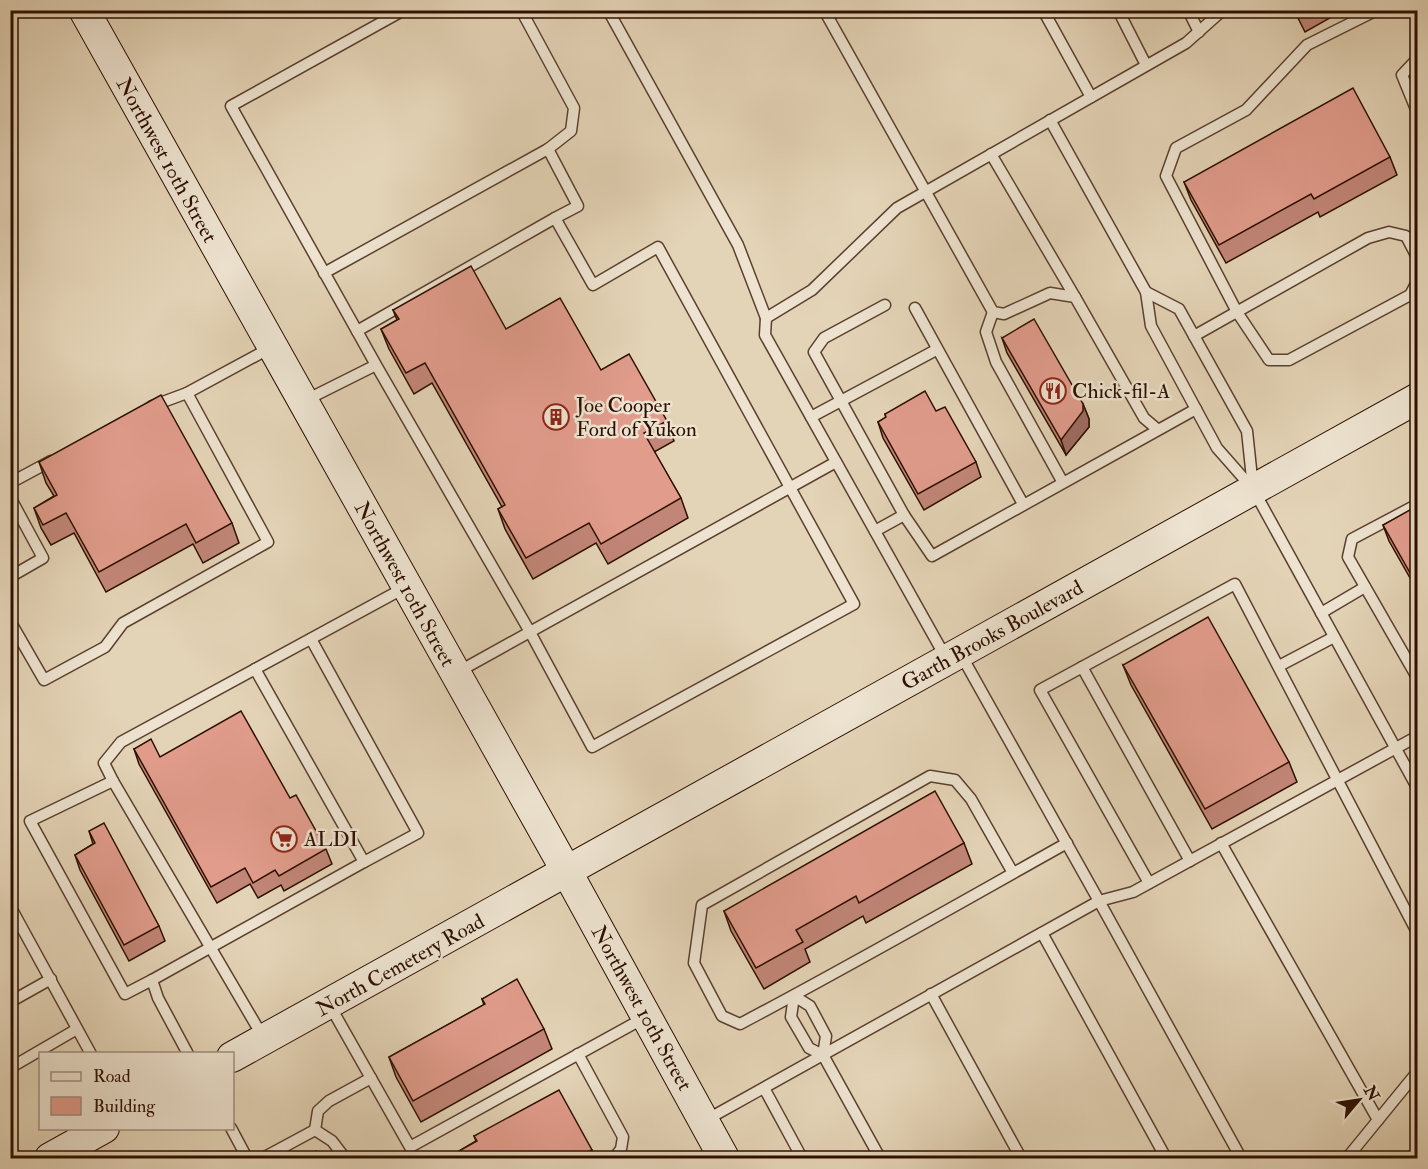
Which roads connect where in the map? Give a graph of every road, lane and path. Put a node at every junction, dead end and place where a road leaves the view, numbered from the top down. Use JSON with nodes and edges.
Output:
{"nodes":[{"id":1,"x":84,"y":10,"type":"edge"},
{"id":2,"x":404,"y":10,"type":"edge"},
{"id":3,"x":521,"y":10,"type":"edge"},
{"id":4,"x":608,"y":10,"type":"edge"},
{"id":5,"x":824,"y":10,"type":"edge"},
{"id":6,"x":1043,"y":10,"type":"edge"},
{"id":7,"x":1118,"y":10,"type":"edge"},
{"id":8,"x":1188,"y":10,"type":"edge"},
{"id":9,"x":1223,"y":10,"type":"edge"},
{"id":10,"x":1377,"y":10,"type":"edge"},
{"id":11,"x":1199,"y":32,"type":"junction"},
{"id":12,"x":1418,"y":58,"type":"edge"},
{"id":13,"x":1146,"y":66,"type":"junction"},
{"id":14,"x":1091,"y":97,"type":"junction"},
{"id":15,"x":1418,"y":114,"type":"edge"},
{"id":16,"x":1050,"y":120,"type":"junction"},
{"id":17,"x":548,"y":149,"type":"junction"},
{"id":18,"x":992,"y":154,"type":"junction"},
{"id":19,"x":926,"y":191,"type":"junction"},
{"id":20,"x":555,"y":218,"type":"junction"},
{"id":21,"x":1418,"y":259,"type":"edge"},
{"id":22,"x":324,"y":273,"type":"junction"},
{"id":23,"x":1418,"y":279,"type":"edge"},
{"id":24,"x":1146,"y":292,"type":"junction"},
{"id":25,"x":1075,"y":297,"type":"junction"},
{"id":26,"x":885,"y":305,"type":"dead end"},
{"id":27,"x":915,"y":308,"type":"dead end"},
{"id":28,"x":993,"y":312,"type":"junction"},
{"id":29,"x":1237,"y":312,"type":"junction"},
{"id":30,"x":766,"y":318,"type":"junction"},
{"id":31,"x":357,"y":331,"type":"junction"},
{"id":32,"x":1194,"y":336,"type":"junction"},
{"id":33,"x":273,"y":347,"type":"junction"},
{"id":34,"x":936,"y":350,"type":"junction"},
{"id":35,"x":376,"y":365,"type":"junction"},
{"id":36,"x":187,"y":393,"type":"junction"},
{"id":37,"x":1418,"y":398,"type":"edge"},
{"id":38,"x":303,"y":401,"type":"junction"},
{"id":39,"x":842,"y":402,"type":"junction"},
{"id":40,"x":1196,"y":409,"type":"junction"},
{"id":41,"x":143,"y":410,"type":"edge"},
{"id":42,"x":811,"y":417,"type":"junction"},
{"id":43,"x":1157,"y":429,"type":"junction"},
{"id":44,"x":61,"y":455,"type":"edge"},
{"id":45,"x":836,"y":462,"type":"junction"},
{"id":46,"x":1062,"y":481,"type":"junction"},
{"id":47,"x":10,"y":483,"type":"edge"},
{"id":48,"x":789,"y":488,"type":"junction"},
{"id":49,"x":1254,"y":489,"type":"junction"},
{"id":50,"x":10,"y":497,"type":"edge"},
{"id":51,"x":1023,"y":504,"type":"junction"},
{"id":52,"x":1418,"y":504,"type":"edge"},
{"id":53,"x":904,"y":515,"type":"junction"},
{"id":54,"x":875,"y":531,"type":"junction"},
{"id":55,"x":10,"y":577,"type":"edge"},
{"id":56,"x":407,"y":586,"type":"junction"},
{"id":57,"x":1365,"y":586,"type":"junction"},
{"id":58,"x":1321,"y":613,"type":"junction"},
{"id":59,"x":10,"y":621,"type":"edge"},
{"id":60,"x":530,"y":632,"type":"junction"},
{"id":61,"x":1334,"y":637,"type":"junction"},
{"id":62,"x":311,"y":639,"type":"junction"},
{"id":63,"x":954,"y":657,"type":"junction"},
{"id":64,"x":1279,"y":666,"type":"junction"},
{"id":65,"x":1082,"y":667,"type":"junction"},
{"id":66,"x":255,"y":669,"type":"junction"},
{"id":67,"x":456,"y":673,"type":"junction"},
{"id":68,"x":1416,"y":674,"type":"edge"},
{"id":69,"x":1418,"y":736,"type":"edge"},
{"id":70,"x":1395,"y":748,"type":"junction"},
{"id":71,"x":1339,"y":779,"type":"junction"},
{"id":72,"x":113,"y":781,"type":"junction"},
{"id":73,"x":1418,"y":789,"type":"edge"},
{"id":74,"x":1067,"y":843,"type":"junction"},
{"id":75,"x":1221,"y":843,"type":"junction"},
{"id":76,"x":1190,"y":861,"type":"junction"},
{"id":77,"x":364,"y":862,"type":"junction"},
{"id":78,"x":567,"y":872,"type":"junction"},
{"id":79,"x":1012,"y":873,"type":"junction"},
{"id":80,"x":1149,"y":883,"type":"junction"},
{"id":81,"x":1099,"y":901,"type":"junction"},
{"id":82,"x":10,"y":906,"type":"edge"},
{"id":83,"x":1042,"y":933,"type":"junction"},
{"id":84,"x":1418,"y":934,"type":"edge"},
{"id":85,"x":209,"y":950,"type":"junction"},
{"id":86,"x":51,"y":979,"type":"junction"},
{"id":87,"x":152,"y":980,"type":"junction"},
{"id":88,"x":931,"y":994,"type":"junction"},
{"id":89,"x":794,"y":996,"type":"junction"},
{"id":90,"x":10,"y":1002,"type":"edge"},
{"id":91,"x":329,"y":1004,"type":"junction"},
{"id":92,"x":646,"y":1016,"type":"junction"},
{"id":93,"x":78,"y":1029,"type":"junction"},
{"id":94,"x":264,"y":1040,"type":"junction"},
{"id":95,"x":90,"y":1052,"type":"edge"},
{"id":96,"x":187,"y":1052,"type":"edge"},
{"id":97,"x":578,"y":1054,"type":"junction"},
{"id":98,"x":823,"y":1055,"type":"junction"},
{"id":99,"x":234,"y":1056,"type":"edge"},
{"id":100,"x":10,"y":1068,"type":"edge"},
{"id":101,"x":1418,"y":1071,"type":"edge"},
{"id":102,"x":370,"y":1078,"type":"junction"},
{"id":103,"x":764,"y":1088,"type":"junction"},
{"id":104,"x":1378,"y":1120,"type":"junction"},
{"id":105,"x":704,"y":1122,"type":"junction"},
{"id":106,"x":100,"y":1130,"type":"edge"},
{"id":107,"x":232,"y":1130,"type":"edge"},
{"id":108,"x":315,"y":1130,"type":"junction"},
{"id":109,"x":411,"y":1153,"type":"edge"},
{"id":110,"x":50,"y":1158,"type":"edge"},
{"id":111,"x":247,"y":1158,"type":"edge"},
{"id":112,"x":263,"y":1158,"type":"edge"},
{"id":113,"x":345,"y":1158,"type":"edge"},
{"id":114,"x":615,"y":1158,"type":"edge"},
{"id":115,"x":724,"y":1158,"type":"edge"},
{"id":116,"x":802,"y":1158,"type":"edge"},
{"id":117,"x":880,"y":1158,"type":"edge"},
{"id":118,"x":1021,"y":1158,"type":"edge"},
{"id":119,"x":1166,"y":1158,"type":"edge"},
{"id":120,"x":1242,"y":1158,"type":"edge"},
{"id":121,"x":1347,"y":1158,"type":"edge"}],
"edges":[{"from":1,"to":33,"type":"street","name":"Northwest 10th Street"},
{"from":2,"to":22,"type":"lane"},
{"from":3,"to":17,"type":"lane"},
{"from":4,"to":30,"type":"lane"},
{"from":5,"to":19,"type":"lane"},
{"from":6,"to":14,"type":"lane"},
{"from":7,"to":13,"type":"lane"},
{"from":8,"to":11,"type":"lane"},
{"from":9,"to":11,"type":"lane"},
{"from":10,"to":29,"type":"lane"},
{"from":11,"to":13,"type":"lane"},
{"from":12,"to":15,"type":"lane"},
{"from":13,"to":14,"type":"lane"},
{"from":14,"to":16,"type":"lane"},
{"from":16,"to":18,"type":"lane"},
{"from":16,"to":24,"type":"lane"},
{"from":17,"to":20,"type":"lane"},
{"from":17,"to":22,"type":"lane"},
{"from":18,"to":19,"type":"lane"},
{"from":18,"to":25,"type":"lane"},
{"from":19,"to":28,"type":"lane"},
{"from":19,"to":30,"type":"lane"},
{"from":20,"to":31,"type":"lane"},
{"from":20,"to":48,"type":"lane"},
{"from":21,"to":29,"type":"lane"},
{"from":22,"to":31,"type":"lane"},
{"from":23,"to":29,"type":"lane"},
{"from":24,"to":32,"type":"lane"},
{"from":24,"to":40,"type":"lane"},
{"from":25,"to":28,"type":"lane"},
{"from":25,"to":43,"type":"lane"},
{"from":26,"to":39,"type":"lane"},
{"from":27,"to":34,"type":"lane"},
{"from":28,"to":46,"type":"lane"},
{"from":29,"to":32,"type":"lane"},
{"from":30,"to":42,"type":"lane"},
{"from":31,"to":35,"type":"lane"},
{"from":32,"to":49,"type":"lane"},
{"from":33,"to":36,"type":"lane"},
{"from":33,"to":38,"type":"street","name":"Northwest 10th Street"},
{"from":34,"to":39,"type":"lane"},
{"from":34,"to":51,"type":"lane"},
{"from":35,"to":38,"type":"lane"},
{"from":35,"to":60,"type":"lane"},
{"from":36,"to":41,"type":"lane"},
{"from":36,"to":59,"type":"lane"},
{"from":37,"to":49,"type":"street","name":"Garth Brooks Boulevard"},
{"from":38,"to":56,"type":"street","name":"Northwest 10th Street"},
{"from":39,"to":42,"type":"lane"},
{"from":39,"to":53,"type":"lane"},
{"from":40,"to":43,"type":"lane"},
{"from":40,"to":49,"type":"lane"},
{"from":42,"to":45,"type":"lane"},
{"from":43,"to":46,"type":"lane"},
{"from":44,"to":47,"type":"lane"},
{"from":45,"to":48,"type":"lane"},
{"from":45,"to":54,"type":"lane"},
{"from":46,"to":51,"type":"lane"},
{"from":48,"to":60,"type":"lane"},
{"from":48,"to":60,"type":"lane"},
{"from":49,"to":58,"type":"lane"},
{"from":49,"to":63,"type":"street","name":"Garth Brooks Boulevard"},
{"from":50,"to":55,"type":"lane"},
{"from":51,"to":53,"type":"lane"},
{"from":52,"to":57,"type":"lane"},
{"from":53,"to":54,"type":"lane"},
{"from":54,"to":63,"type":"lane"},
{"from":56,"to":62,"type":"lane"},
{"from":56,"to":67,"type":"street","name":"Northwest 10th Street"},
{"from":57,"to":58,"type":"lane"},
{"from":57,"to":68,"type":"lane"},
{"from":58,"to":61,"type":"lane"},
{"from":60,"to":67,"type":"lane"},
{"from":61,"to":64,"type":"lane"},
{"from":61,"to":70,"type":"lane"},
{"from":62,"to":66,"type":"lane"},
{"from":62,"to":77,"type":"lane"},
{"from":63,"to":74,"type":"lane"},
{"from":63,"to":78,"type":"street","name":"Garth Brooks Boulevard"},
{"from":64,"to":65,"type":"lane"},
{"from":64,"to":71,"type":"lane"},
{"from":65,"to":76,"type":"lane"},
{"from":65,"to":80,"type":"lane"},
{"from":66,"to":72,"type":"lane"},
{"from":66,"to":77,"type":"lane"},
{"from":67,"to":78,"type":"street","name":"Northwest 10th Street"},
{"from":69,"to":70,"type":"lane"},
{"from":70,"to":71,"type":"lane"},
{"from":70,"to":73,"type":"lane"},
{"from":71,"to":75,"type":"lane"},
{"from":71,"to":84,"type":"lane"},
{"from":72,"to":85,"type":"lane"},
{"from":72,"to":87,"type":"lane"},
{"from":74,"to":79,"type":"lane"},
{"from":74,"to":81,"type":"lane"},
{"from":75,"to":76,"type":"lane"},
{"from":75,"to":104,"type":"lane"},
{"from":76,"to":80,"type":"lane"},
{"from":77,"to":85,"type":"lane"},
{"from":78,"to":91,"type":"street","name":"North Cemetery Road"},
{"from":78,"to":92,"type":"street","name":"Northwest 10th Street"},
{"from":79,"to":89,"type":"lane"},
{"from":79,"to":89,"type":"lane"},
{"from":80,"to":81,"type":"lane"},
{"from":81,"to":83,"type":"lane"},
{"from":81,"to":120,"type":"lane"},
{"from":82,"to":86,"type":"lane"},
{"from":83,"to":88,"type":"lane"},
{"from":83,"to":119,"type":"lane"},
{"from":85,"to":87,"type":"lane"},
{"from":85,"to":94,"type":"lane"},
{"from":86,"to":90,"type":"lane"},
{"from":86,"to":93,"type":"lane"},
{"from":87,"to":96,"type":"lane"},
{"from":88,"to":98,"type":"lane"},
{"from":88,"to":118,"type":"lane"},
{"from":89,"to":98,"type":"lane"},
{"from":89,"to":98,"type":"lane"},
{"from":91,"to":94,"type":"street","name":"North Cemetery Road"},
{"from":91,"to":102,"type":"lane"},
{"from":92,"to":97,"type":"lane"},
{"from":92,"to":105,"type":"street","name":"Northwest 10th Street"},
{"from":93,"to":95,"type":"lane"},
{"from":93,"to":100,"type":"lane"},
{"from":94,"to":99,"type":"street","name":"North Cemetery Road"},
{"from":97,"to":109,"type":"lane"},
{"from":97,"to":114,"type":"lane"},
{"from":98,"to":103,"type":"lane"},
{"from":98,"to":117,"type":"lane"},
{"from":101,"to":104,"type":"lane"},
{"from":102,"to":108,"type":"lane"},
{"from":102,"to":109,"type":"lane"},
{"from":103,"to":105,"type":"lane"},
{"from":103,"to":116,"type":"lane"},
{"from":104,"to":121,"type":"lane"},
{"from":105,"to":115,"type":"street","name":"Northwest 10th Street"},
{"from":106,"to":110,"type":"street"},
{"from":107,"to":111,"type":"lane"},
{"from":108,"to":112,"type":"lane"},
{"from":108,"to":113,"type":"lane"}]}
